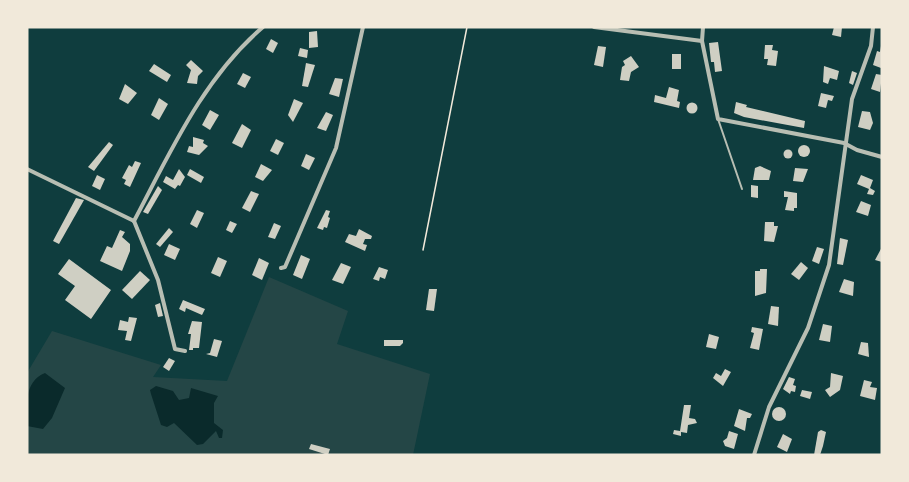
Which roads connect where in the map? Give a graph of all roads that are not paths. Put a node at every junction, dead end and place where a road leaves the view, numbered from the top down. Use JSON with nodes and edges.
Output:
{"nodes":[{"id":1,"x":263,"y":27,"type":"edge"},
{"id":2,"x":363,"y":27,"type":"edge"},
{"id":3,"x":594,"y":27,"type":"edge"},
{"id":4,"x":703,"y":27,"type":"edge"},
{"id":5,"x":873,"y":27,"type":"edge"},
{"id":6,"x":702,"y":41,"type":"junction"},
{"id":7,"x":718,"y":119,"type":"junction"},
{"id":8,"x":844,"y":143,"type":"junction"},
{"id":9,"x":882,"y":157,"type":"edge"},
{"id":10,"x":27,"y":169,"type":"edge"},
{"id":11,"x":742,"y":189,"type":"dead end"},
{"id":12,"x":134,"y":221,"type":"junction"},
{"id":13,"x":281,"y":268,"type":"dead end"},
{"id":14,"x":185,"y":351,"type":"dead end"},
{"id":15,"x":754,"y":455,"type":"edge"}],
"edges":[{"from":1,"to":12,"type":"street"},
{"from":2,"to":13,"type":"street"},
{"from":3,"to":6,"type":"street"},
{"from":4,"to":6,"type":"street"},
{"from":5,"to":8,"type":"street"},
{"from":6,"to":7,"type":"street"},
{"from":7,"to":8,"type":"street"},
{"from":7,"to":11,"type":"lane"},
{"from":8,"to":9,"type":"street"},
{"from":8,"to":15,"type":"street"},
{"from":10,"to":12,"type":"street"},
{"from":12,"to":14,"type":"street"}]}
